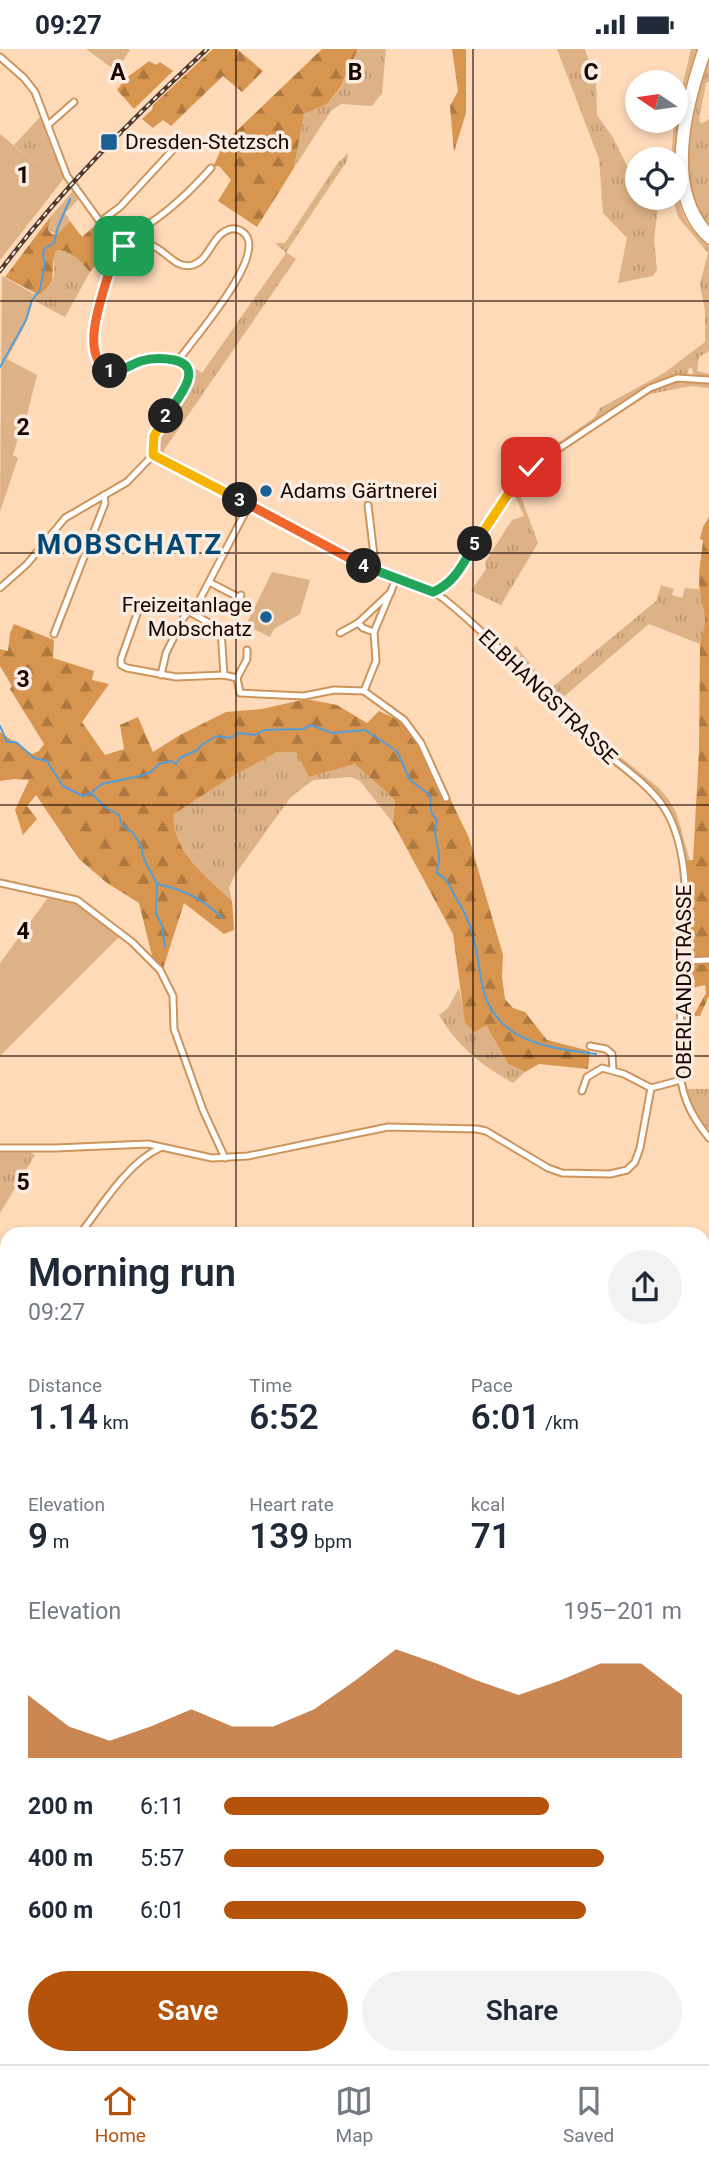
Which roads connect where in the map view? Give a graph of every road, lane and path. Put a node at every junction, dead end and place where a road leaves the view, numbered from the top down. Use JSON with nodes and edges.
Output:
{"nodes":[{"id":1,"x":702,"y":49,"type":"edge"},
{"id":2,"x":708,"y":49,"type":"edge"},
{"id":3,"x":0,"y":57,"type":"edge"},
{"id":4,"x":74,"y":102,"type":"dead end"},
{"id":5,"x":48,"y":125,"type":"junction"},
{"id":6,"x":181,"y":141,"type":"dead end"},
{"id":7,"x":211,"y":168,"type":"dead end"},
{"id":8,"x":101,"y":221,"type":"junction"},
{"id":9,"x":709,"y":232,"type":"edge"},
{"id":10,"x":709,"y":240,"type":"edge"},
{"id":11,"x":116,"y":246,"type":"junction"},
{"id":12,"x":178,"y":361,"type":"junction"},
{"id":13,"x":709,"y":380,"type":"edge"},
{"id":14,"x":153,"y":455,"type":"junction"},
{"id":15,"x":104,"y":495,"type":"junction"},
{"id":16,"x":249,"y":505,"type":"junction"},
{"id":17,"x":368,"y":505,"type":"dead end"},
{"id":18,"x":376,"y":572,"type":"junction"},
{"id":19,"x":396,"y":579,"type":"junction"},
{"id":20,"x":209,"y":582,"type":"junction"},
{"id":21,"x":447,"y":586,"type":"junction"},
{"id":22,"x":0,"y":588,"type":"edge"},
{"id":23,"x":391,"y":592,"type":"junction"},
{"id":24,"x":433,"y":592,"type":"junction"},
{"id":25,"x":242,"y":595,"type":"dead end"},
{"id":26,"x":444,"y":599,"type":"junction"},
{"id":27,"x":190,"y":611,"type":"junction"},
{"id":28,"x":137,"y":614,"type":"dead end"},
{"id":29,"x":358,"y":623,"type":"junction"},
{"id":30,"x":374,"y":632,"type":"junction"},
{"id":31,"x":340,"y":633,"type":"dead end"},
{"id":32,"x":54,"y":634,"type":"dead end"},
{"id":33,"x":247,"y":650,"type":"dead end"},
{"id":34,"x":161,"y":675,"type":"junction"},
{"id":35,"x":224,"y":675,"type":"junction"},
{"id":36,"x":237,"y":678,"type":"junction"},
{"id":37,"x":364,"y":691,"type":"junction"},
{"id":38,"x":446,"y":797,"type":"dead end"},
{"id":39,"x":683,"y":860,"type":"joint"},
{"id":40,"x":0,"y":883,"type":"edge"},
{"id":41,"x":709,"y":960,"type":"edge"},
{"id":42,"x":682,"y":961,"type":"junction"},
{"id":43,"x":590,"y":1046,"type":"dead end"},
{"id":44,"x":613,"y":1070,"type":"junction"},
{"id":45,"x":681,"y":1080,"type":"junction"},
{"id":46,"x":650,"y":1088,"type":"junction"},
{"id":47,"x":582,"y":1091,"type":"dead end"},
{"id":48,"x":709,"y":1138,"type":"edge"},
{"id":49,"x":3,"y":1148,"type":"edge"},
{"id":50,"x":160,"y":1148,"type":"junction"},
{"id":51,"x":225,"y":1158,"type":"junction"},
{"id":52,"x":86,"y":1227,"type":"edge"}],
"edges":[{"from":1,"to":10,"type":"highway"},
{"from":2,"to":9,"type":"highway"},
{"from":3,"to":5,"type":"street"},
{"from":4,"to":5,"type":"street"},
{"from":5,"to":8,"type":"street"},
{"from":6,"to":8,"type":"street"},
{"from":7,"to":11,"type":"street"},
{"from":8,"to":11,"type":"street"},
{"from":11,"to":12,"type":"street"},
{"from":11,"to":12,"type":"street"},
{"from":12,"to":14,"type":"street"},
{"from":13,"to":21,"type":"street"},
{"from":14,"to":15,"type":"street"},
{"from":14,"to":16,"type":"street","name":"ELBHANGSTRASSE"},
{"from":15,"to":22,"type":"street"},
{"from":15,"to":32,"type":"street"},
{"from":16,"to":18,"type":"street","name":"ELBHANGSTRASSE"},
{"from":16,"to":20,"type":"street"},
{"from":17,"to":18,"type":"street"},
{"from":18,"to":19,"type":"street","name":"ELBHANGSTRASSE"},
{"from":19,"to":23,"type":"street"},
{"from":19,"to":24,"type":"street","name":"ELBHANGSTRASSE"},
{"from":20,"to":25,"type":"street"},
{"from":20,"to":27,"type":"street"},
{"from":21,"to":24,"type":"street"},
{"from":21,"to":26,"type":"street"},
{"from":23,"to":29,"type":"street"},
{"from":23,"to":30,"type":"street"},
{"from":24,"to":26,"type":"street","name":"ELBHANGSTRASSE"},
{"from":26,"to":39,"type":"street","name":"ELBHANGSTRASSE"},
{"from":27,"to":34,"type":"street"},
{"from":27,"to":35,"type":"street"},
{"from":28,"to":34,"type":"street"},
{"from":29,"to":30,"type":"street"},
{"from":29,"to":31,"type":"street"},
{"from":30,"to":37,"type":"street"},
{"from":33,"to":36,"type":"street"},
{"from":34,"to":35,"type":"street"},
{"from":35,"to":36,"type":"street"},
{"from":36,"to":37,"type":"street"},
{"from":37,"to":38,"type":"street"},
{"from":39,"to":42,"type":"street","name":"OBERLANDSTRASSE"},
{"from":40,"to":51,"type":"street"},
{"from":41,"to":42,"type":"street"},
{"from":42,"to":45,"type":"street","name":"OBERLANDSTRASSE"},
{"from":43,"to":44,"type":"street"},
{"from":44,"to":46,"type":"street"},
{"from":44,"to":47,"type":"street"},
{"from":45,"to":46,"type":"street"},
{"from":45,"to":48,"type":"street","name":"OBERLANDSTRASSE"},
{"from":46,"to":51,"type":"street"},
{"from":49,"to":50,"type":"street"},
{"from":50,"to":51,"type":"street"},
{"from":50,"to":52,"type":"street"}]}
